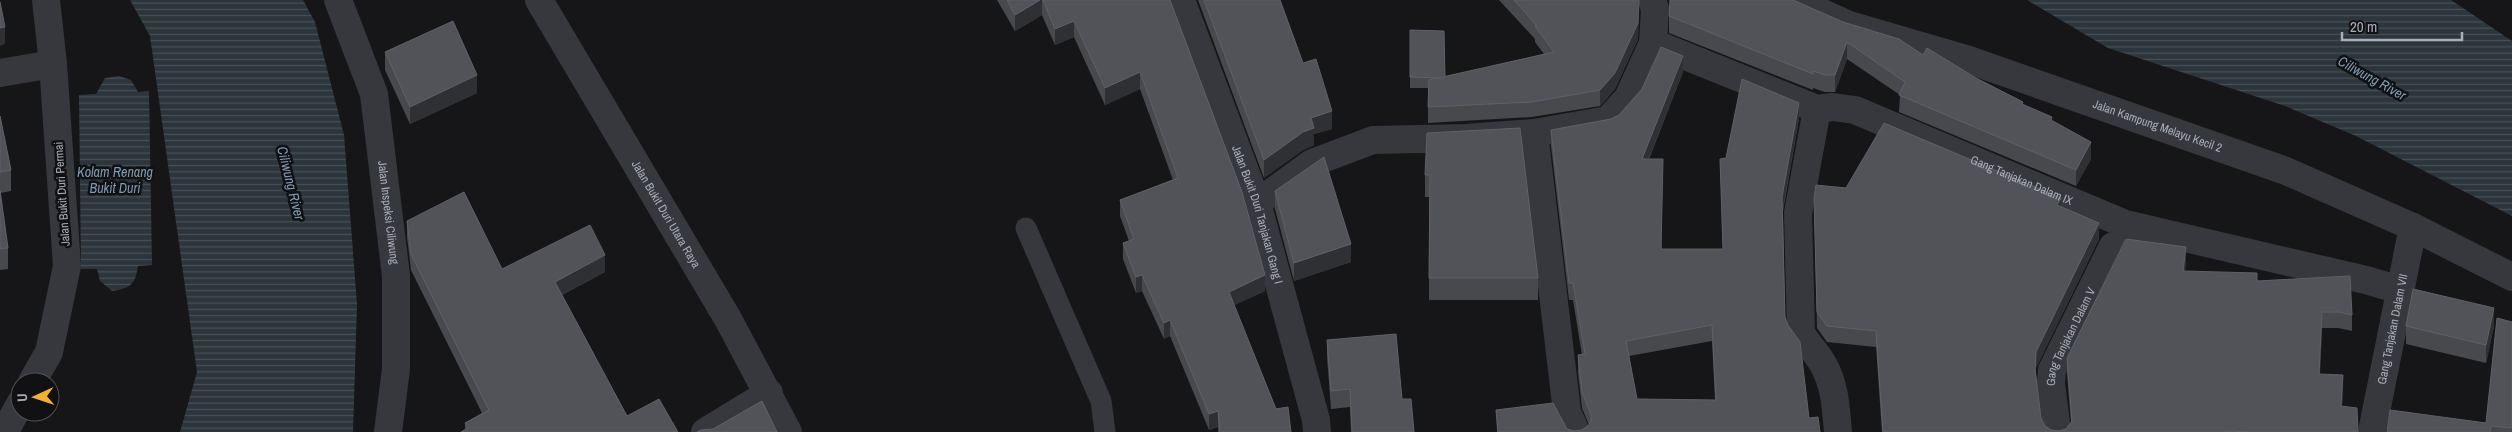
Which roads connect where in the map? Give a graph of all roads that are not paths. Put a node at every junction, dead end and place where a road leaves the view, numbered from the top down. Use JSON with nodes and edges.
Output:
{"nodes":[{"id":1,"x":46,"y":0,"type":"edge"},
{"id":2,"x":338,"y":0,"type":"edge"},
{"id":3,"x":539,"y":0,"type":"edge"},
{"id":4,"x":1181,"y":0,"type":"edge"},
{"id":5,"x":1652,"y":0,"type":"edge"},
{"id":6,"x":1794,"y":0,"type":"edge"},
{"id":7,"x":1653,"y":43,"type":"junction"},
{"id":8,"x":53,"y":64,"type":"junction"},
{"id":9,"x":0,"y":73,"type":"edge"},
{"id":10,"x":1817,"y":109,"type":"junction"},
{"id":11,"x":1534,"y":133,"type":"junction"},
{"id":12,"x":1257,"y":203,"type":"junction"},
{"id":13,"x":2412,"y":227,"type":"junction"},
{"id":14,"x":1026,"y":228,"type":"dead end"},
{"id":15,"x":2113,"y":246,"type":"dead end"},
{"id":16,"x":2512,"y":277,"type":"edge"},
{"id":17,"x":2400,"y":290,"type":"junction"},
{"id":18,"x":38,"y":372,"type":"edge"},
{"id":19,"x":769,"y":393,"type":"junction"},
{"id":20,"x":10,"y":422,"type":"edge"},
{"id":21,"x":0,"y":432,"type":"edge"},
{"id":22,"x":388,"y":432,"type":"edge"},
{"id":23,"x":705,"y":432,"type":"edge"},
{"id":24,"x":788,"y":432,"type":"edge"},
{"id":25,"x":1105,"y":432,"type":"edge"},
{"id":26,"x":1317,"y":432,"type":"edge"},
{"id":27,"x":1576,"y":432,"type":"edge"},
{"id":28,"x":1838,"y":432,"type":"edge"},
{"id":29,"x":2057,"y":432,"type":"edge"},
{"id":30,"x":2372,"y":432,"type":"edge"}],
"edges":[{"from":1,"to":8,"type":"street","name":"Jalan Bukit Duri Permai"},
{"from":2,"to":22,"type":"street","name":"Jalan Inspeksi Ciliwung"},
{"from":3,"to":19,"type":"street","name":"Jalan Bukit Duri Utara Raya"},
{"from":4,"to":12,"type":"street","name":"Jalan Bukit Duri Tanjakan Gang I"},
{"from":5,"to":7,"type":"street"},
{"from":6,"to":13,"type":"street","name":"Jalan Kampung Melayu Kecil 2"},
{"from":7,"to":10,"type":"street","name":"Gang Tanjakan Dalam IX"},
{"from":7,"to":11,"type":"street"},
{"from":8,"to":9,"type":"street"},
{"from":8,"to":18,"type":"street","name":"Jalan Bukit Duri Permai"},
{"from":10,"to":17,"type":"street","name":"Gang Tanjakan Dalam IX"},
{"from":10,"to":28,"type":"street"},
{"from":11,"to":12,"type":"street"},
{"from":11,"to":27,"type":"street"},
{"from":12,"to":26,"type":"street","name":"Jalan Bukit Duri Tanjakan Gang I"},
{"from":13,"to":16,"type":"street","name":"Jalan Kampung Melayu Kecil 2"},
{"from":13,"to":17,"type":"street","name":"Gang Tanjakan Dalam VII"},
{"from":14,"to":25,"type":"lane"},
{"from":15,"to":29,"type":"street","name":"Gang Tanjakan Dalam V"},
{"from":17,"to":30,"type":"street","name":"Gang Tanjakan Dalam VII"},
{"from":19,"to":23,"type":"street"},
{"from":19,"to":24,"type":"street","name":"Jalan Bukit Duri Utara Raya"},
{"from":20,"to":21,"type":"street"}]}
